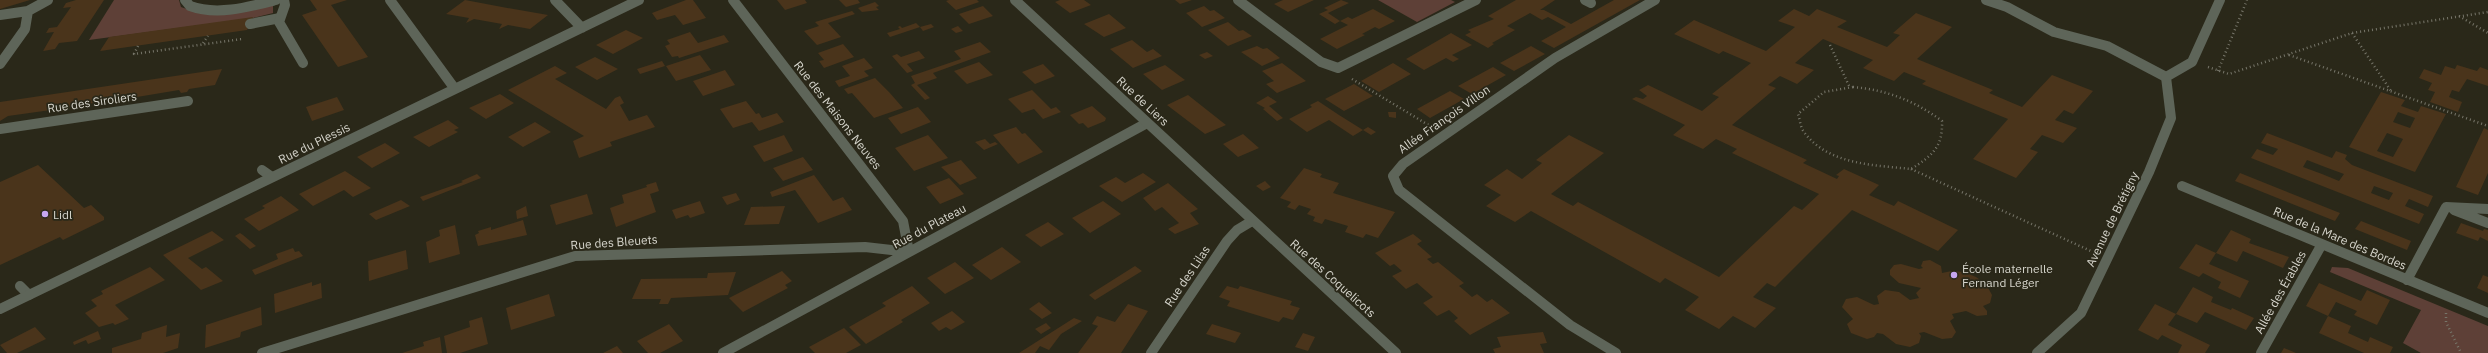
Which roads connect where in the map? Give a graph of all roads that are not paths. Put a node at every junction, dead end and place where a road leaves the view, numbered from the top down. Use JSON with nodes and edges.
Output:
{"nodes":[{"id":1,"x":48,"y":0,"type":"edge"},
{"id":2,"x":185,"y":0,"type":"edge"},
{"id":3,"x":276,"y":0,"type":"edge"},
{"id":4,"x":284,"y":0,"type":"edge"},
{"id":5,"x":390,"y":0,"type":"edge"},
{"id":6,"x":554,"y":0,"type":"edge"},
{"id":7,"x":639,"y":0,"type":"edge"},
{"id":8,"x":733,"y":0,"type":"edge"},
{"id":9,"x":1015,"y":0,"type":"edge"},
{"id":10,"x":1238,"y":0,"type":"edge"},
{"id":11,"x":1476,"y":0,"type":"edge"},
{"id":12,"x":1654,"y":0,"type":"edge"},
{"id":13,"x":1986,"y":0,"type":"edge"},
{"id":14,"x":2220,"y":0,"type":"edge"},
{"id":15,"x":28,"y":11,"type":"junction"},
{"id":16,"x":0,"y":15,"type":"edge"},
{"id":17,"x":280,"y":18,"type":"junction"},
{"id":18,"x":250,"y":24,"type":"dead end"},
{"id":19,"x":582,"y":28,"type":"junction"},
{"id":20,"x":303,"y":63,"type":"dead end"},
{"id":21,"x":0,"y":64,"type":"edge"},
{"id":22,"x":2166,"y":78,"type":"junction"},
{"id":23,"x":455,"y":89,"type":"junction"},
{"id":24,"x":188,"y":101,"type":"dead end"},
{"id":25,"x":1147,"y":123,"type":"junction"},
{"id":26,"x":0,"y":129,"type":"edge"},
{"id":27,"x":262,"y":170,"type":"dead end"},
{"id":28,"x":272,"y":177,"type":"junction"},
{"id":29,"x":2182,"y":186,"type":"dead end"},
{"id":30,"x":2446,"y":207,"type":"junction"},
{"id":31,"x":2488,"y":208,"type":"edge"},
{"id":32,"x":1252,"y":221,"type":"junction"},
{"id":33,"x":2488,"y":223,"type":"edge"},
{"id":34,"x":2322,"y":244,"type":"junction"},
{"id":35,"x":909,"y":252,"type":"junction"},
{"id":36,"x":2407,"y":280,"type":"junction"},
{"id":37,"x":20,"y":286,"type":"dead end"},
{"id":38,"x":29,"y":295,"type":"junction"},
{"id":39,"x":0,"y":309,"type":"edge"},
{"id":40,"x":2488,"y":313,"type":"edge"},
{"id":41,"x":262,"y":353,"type":"edge"},
{"id":42,"x":723,"y":353,"type":"edge"},
{"id":43,"x":1151,"y":353,"type":"edge"},
{"id":44,"x":1396,"y":353,"type":"edge"},
{"id":45,"x":1616,"y":353,"type":"edge"},
{"id":46,"x":2037,"y":353,"type":"edge"},
{"id":47,"x":2261,"y":353,"type":"edge"}],
"edges":[{"from":1,"to":15,"type":"street"},
{"from":2,"to":3,"type":"street"},
{"from":4,"to":17,"type":"street"},
{"from":5,"to":23,"type":"street"},
{"from":6,"to":19,"type":"street"},
{"from":7,"to":19,"type":"street","name":"Rue du Plessis"},
{"from":8,"to":35,"type":"street","name":"Rue des Maisons Neuves"},
{"from":9,"to":25,"type":"street","name":"Rue de Liers"},
{"from":10,"to":11,"type":"street"},
{"from":12,"to":45,"type":"street","name":"Allée François Villon"},
{"from":13,"to":22,"type":"street"},
{"from":14,"to":22,"type":"street"},
{"from":15,"to":16,"type":"street"},
{"from":15,"to":21,"type":"street"},
{"from":17,"to":18,"type":"street"},
{"from":17,"to":20,"type":"street"},
{"from":19,"to":23,"type":"street","name":"Rue du Plessis"},
{"from":22,"to":46,"type":"street","name":"Avenue de Brétigny"},
{"from":23,"to":28,"type":"street","name":"Rue du Plessis"},
{"from":24,"to":26,"type":"street","name":"Rue des Siroliers"},
{"from":25,"to":32,"type":"street","name":"Rue de Liers"},
{"from":25,"to":35,"type":"street","name":"Rue du Plateau"},
{"from":27,"to":28,"type":"street"},
{"from":28,"to":38,"type":"street","name":"Rue du Plessis"},
{"from":29,"to":34,"type":"street","name":"Rue de la Mare des Bordes"},
{"from":30,"to":31,"type":"street"},
{"from":30,"to":33,"type":"street"},
{"from":30,"to":36,"type":"street"},
{"from":32,"to":43,"type":"street","name":"Rue des Lilas"},
{"from":32,"to":44,"type":"street","name":"Rue des Coquelicots"},
{"from":34,"to":36,"type":"street","name":"Rue de la Mare des Bordes"},
{"from":34,"to":47,"type":"street","name":"Allée des Érables"},
{"from":35,"to":41,"type":"street","name":"Rue des Bleuets"},
{"from":35,"to":42,"type":"street","name":"Rue du Plateau"},
{"from":36,"to":40,"type":"street","name":"Rue de la Mare des Bordes"},
{"from":37,"to":38,"type":"street"},
{"from":38,"to":39,"type":"street","name":"Rue du Plessis"}]}
